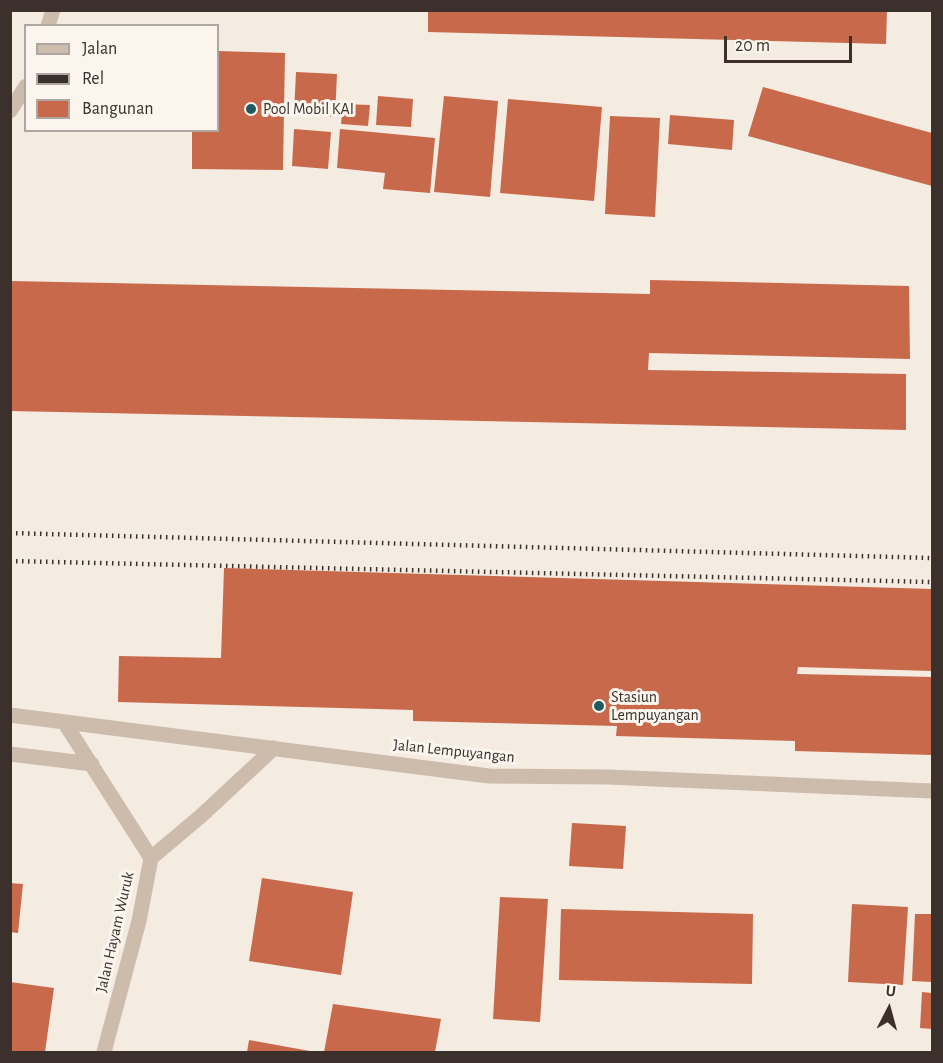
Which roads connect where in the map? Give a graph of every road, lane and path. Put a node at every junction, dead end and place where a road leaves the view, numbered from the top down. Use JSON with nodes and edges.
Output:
{"nodes":[{"id":1,"x":24,"y":89,"type":"edge"},
{"id":2,"x":10,"y":111,"type":"edge"},
{"id":3,"x":10,"y":715,"type":"edge"},
{"id":4,"x":64,"y":722,"type":"junction"},
{"id":5,"x":274,"y":748,"type":"junction"},
{"id":6,"x":10,"y":754,"type":"edge"},
{"id":7,"x":92,"y":765,"type":"junction"},
{"id":8,"x":933,"y":791,"type":"edge"},
{"id":9,"x":151,"y":858,"type":"junction"},
{"id":10,"x":104,"y":1053,"type":"edge"}],
"edges":[{"from":1,"to":2,"type":"street"},
{"from":3,"to":4,"type":"street","name":"Jalan Lempuyangan"},
{"from":4,"to":5,"type":"street","name":"Jalan Lempuyangan"},
{"from":4,"to":7,"type":"street","name":"Jalan Hayam Wuruk"},
{"from":5,"to":8,"type":"street","name":"Jalan Lempuyangan"},
{"from":5,"to":9,"type":"street"},
{"from":6,"to":7,"type":"street"},
{"from":7,"to":9,"type":"street","name":"Jalan Hayam Wuruk"},
{"from":9,"to":10,"type":"street","name":"Jalan Hayam Wuruk"}]}
